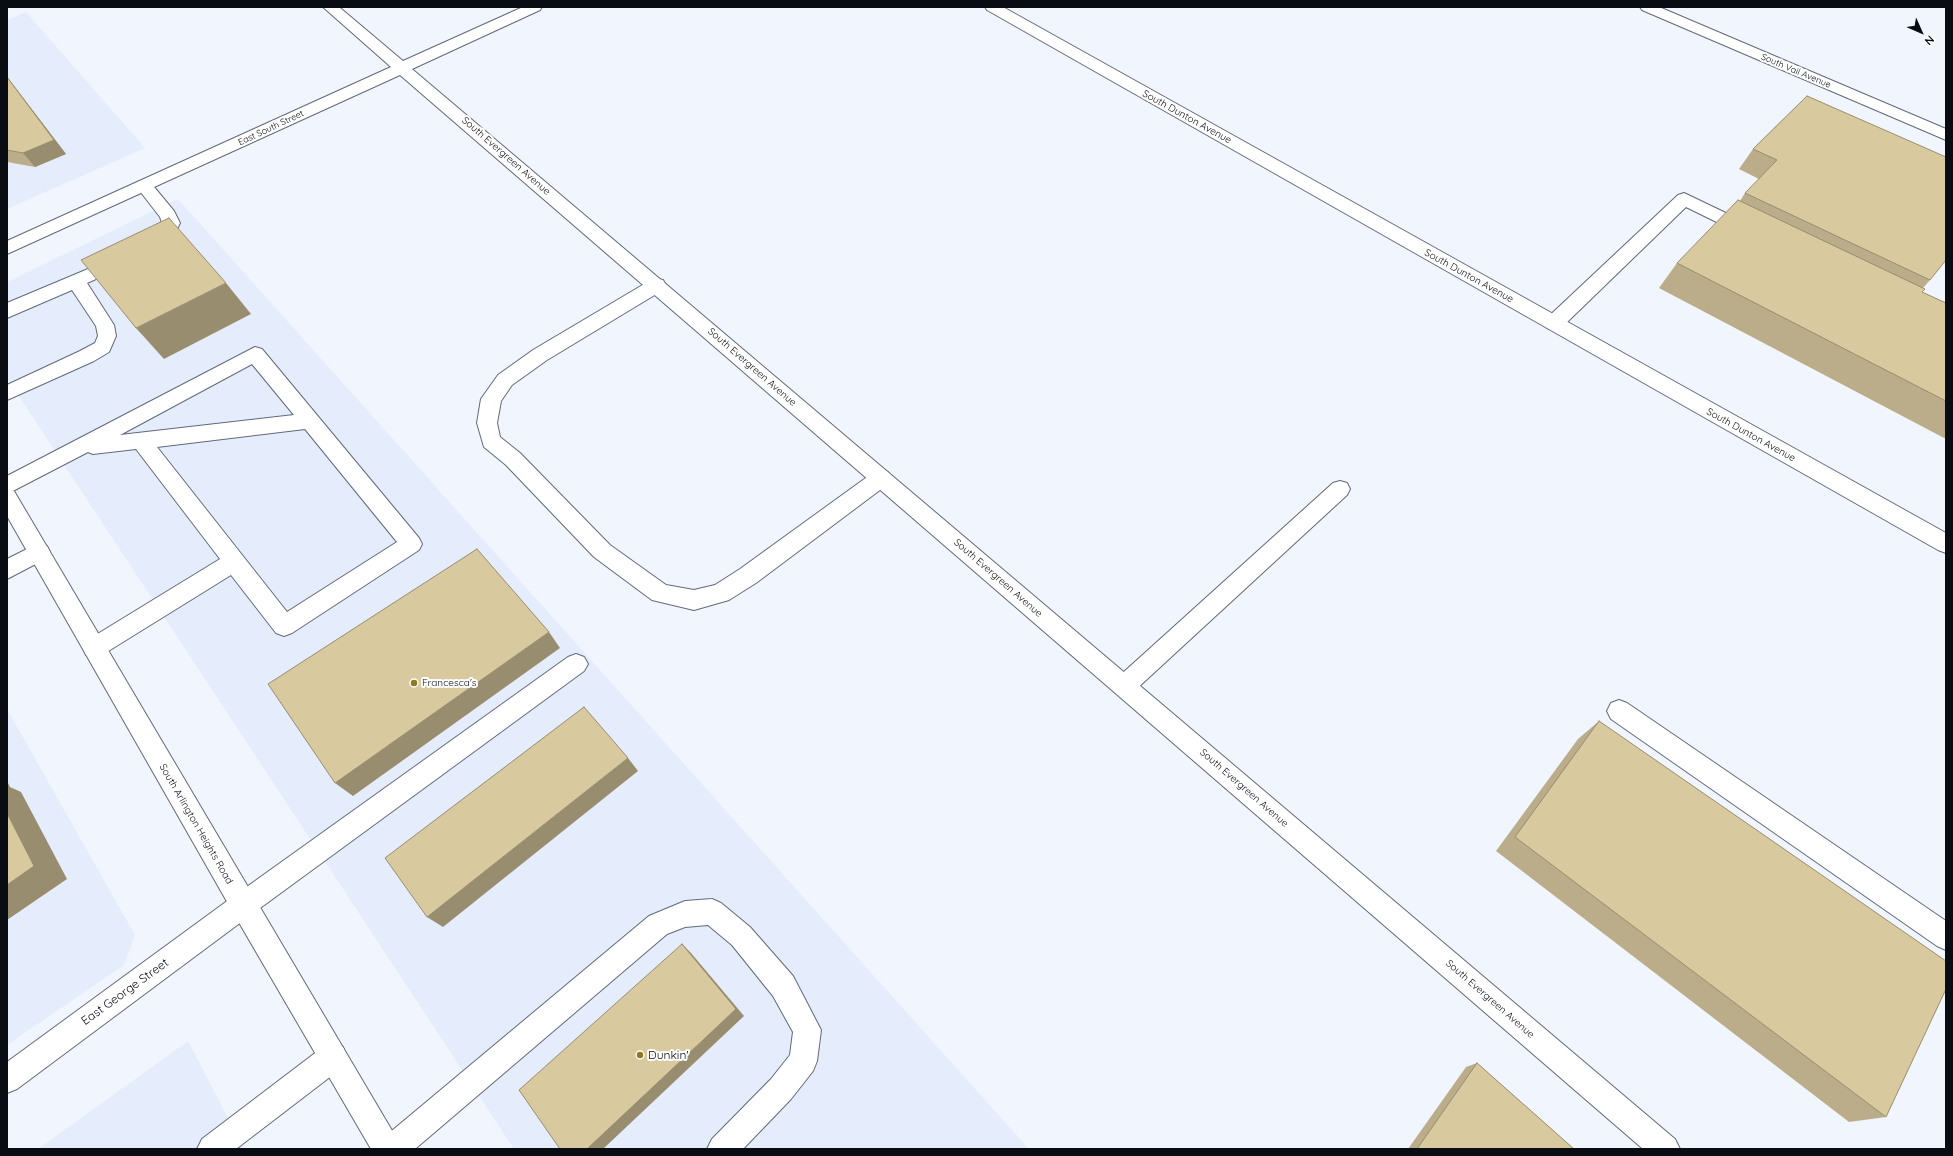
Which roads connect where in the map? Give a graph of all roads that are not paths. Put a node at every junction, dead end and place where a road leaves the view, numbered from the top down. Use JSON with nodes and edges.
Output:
{"nodes":[{"id":1,"x":330,"y":7,"type":"edge"},
{"id":2,"x":535,"y":7,"type":"edge"},
{"id":3,"x":992,"y":7,"type":"edge"},
{"id":4,"x":1647,"y":7,"type":"edge"},
{"id":5,"x":402,"y":68,"type":"junction"},
{"id":6,"x":1946,"y":134,"type":"edge"},
{"id":7,"x":144,"y":186,"type":"junction"},
{"id":8,"x":1762,"y":237,"type":"edge"},
{"id":9,"x":7,"y":248,"type":"edge"},
{"id":10,"x":76,"y":281,"type":"junction"},
{"id":11,"x":657,"y":285,"type":"junction"},
{"id":12,"x":7,"y":311,"type":"edge"},
{"id":13,"x":1554,"y":323,"type":"junction"},
{"id":14,"x":7,"y":393,"type":"edge"},
{"id":15,"x":311,"y":421,"type":"junction"},
{"id":16,"x":141,"y":441,"type":"junction"},
{"id":17,"x":83,"y":447,"type":"junction"},
{"id":18,"x":882,"y":478,"type":"junction"},
{"id":19,"x":7,"y":486,"type":"edge"},
{"id":20,"x":1340,"y":489,"type":"dead end"},
{"id":21,"x":7,"y":497,"type":"edge"},
{"id":22,"x":1946,"y":544,"type":"edge"},
{"id":23,"x":39,"y":552,"type":"junction"},
{"id":24,"x":235,"y":560,"type":"junction"},
{"id":25,"x":7,"y":570,"type":"edge"},
{"id":26,"x":94,"y":648,"type":"junction"},
{"id":27,"x":576,"y":664,"type":"dead end"},
{"id":28,"x":1124,"y":686,"type":"junction"},
{"id":29,"x":1619,"y":711,"type":"dead end"},
{"id":30,"x":243,"y":905,"type":"junction"},
{"id":31,"x":1946,"y":937,"type":"edge"},
{"id":32,"x":333,"y":1057,"type":"junction"},
{"id":33,"x":7,"y":1079,"type":"edge"},
{"id":34,"x":1651,"y":1144,"type":"edge"},
{"id":35,"x":212,"y":1149,"type":"edge"},
{"id":36,"x":387,"y":1149,"type":"edge"},
{"id":37,"x":392,"y":1149,"type":"edge"},
{"id":38,"x":722,"y":1149,"type":"edge"}],
"edges":[{"from":1,"to":5,"type":"street","name":"South Evergreen Avenue"},
{"from":2,"to":5,"type":"street","name":"East South Street"},
{"from":3,"to":13,"type":"street","name":"South Dunton Avenue"},
{"from":4,"to":6,"type":"street","name":"South Vail Avenue"},
{"from":5,"to":7,"type":"street","name":"East South Street"},
{"from":5,"to":11,"type":"street","name":"South Evergreen Avenue"},
{"from":7,"to":9,"type":"street","name":"East South Street"},
{"from":7,"to":10,"type":"street"},
{"from":8,"to":13,"type":"street"},
{"from":10,"to":12,"type":"street"},
{"from":10,"to":14,"type":"street"},
{"from":11,"to":18,"type":"street","name":"South Evergreen Avenue"},
{"from":11,"to":18,"type":"street"},
{"from":13,"to":22,"type":"street","name":"South Dunton Avenue"},
{"from":15,"to":16,"type":"street"},
{"from":15,"to":17,"type":"street"},
{"from":15,"to":24,"type":"street"},
{"from":16,"to":17,"type":"street"},
{"from":16,"to":24,"type":"street"},
{"from":17,"to":19,"type":"street"},
{"from":18,"to":28,"type":"street","name":"South Evergreen Avenue"},
{"from":20,"to":28,"type":"street"},
{"from":21,"to":23,"type":"street","name":"South Arlington Heights Road"},
{"from":23,"to":25,"type":"street"},
{"from":23,"to":26,"type":"street","name":"South Arlington Heights Road"},
{"from":24,"to":26,"type":"street"},
{"from":26,"to":30,"type":"street","name":"South Arlington Heights Road"},
{"from":27,"to":30,"type":"street","name":"East George Street"},
{"from":28,"to":34,"type":"street","name":"South Evergreen Avenue"},
{"from":29,"to":31,"type":"street"},
{"from":30,"to":32,"type":"street","name":"South Arlington Heights Road"},
{"from":30,"to":33,"type":"street","name":"East George Street"},
{"from":32,"to":35,"type":"street"},
{"from":32,"to":36,"type":"street","name":"South Arlington Heights Road"},
{"from":37,"to":38,"type":"street"}]}
